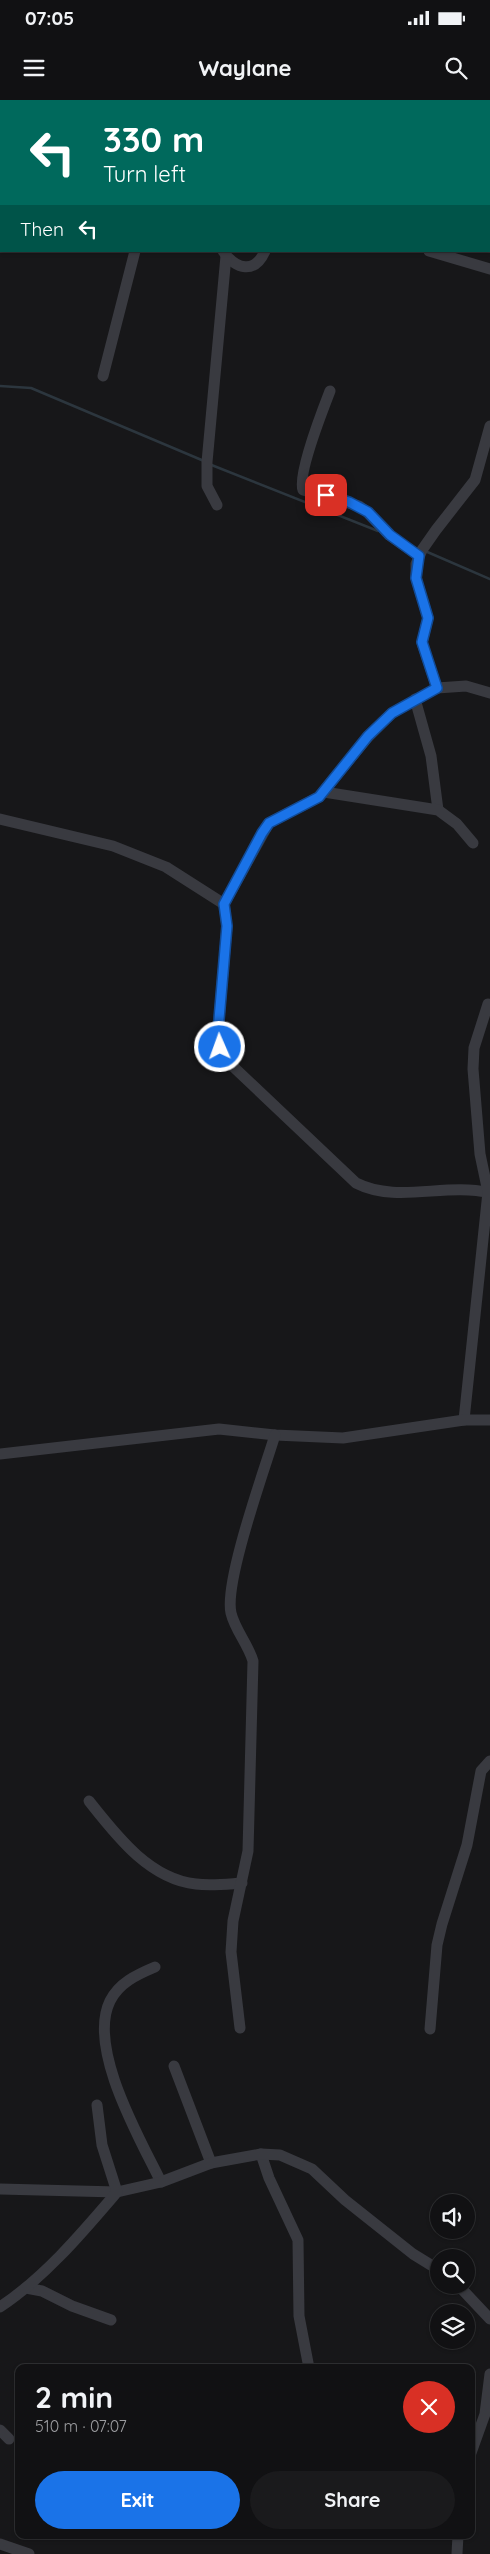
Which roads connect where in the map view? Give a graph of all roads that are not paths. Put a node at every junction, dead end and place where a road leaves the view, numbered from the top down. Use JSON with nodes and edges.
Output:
{"nodes":[{"id":1,"x":135,"y":252,"type":"edge"},
{"id":2,"x":264,"y":252,"type":"edge"},
{"id":3,"x":434,"y":252,"type":"edge"},
{"id":4,"x":224,"y":253,"type":"edge"},
{"id":5,"x":489,"y":266,"type":"edge"},
{"id":6,"x":102,"y":376,"type":"dead end"},
{"id":7,"x":330,"y":391,"type":"dead end"},
{"id":8,"x":490,"y":426,"type":"edge"},
{"id":9,"x":217,"y":505,"type":"dead end"},
{"id":10,"x":419,"y":556,"type":"junction"},
{"id":11,"x":437,"y":688,"type":"junction"},
{"id":12,"x":490,"y":693,"type":"edge"},
{"id":13,"x":415,"y":699,"type":"junction"},
{"id":14,"x":324,"y":792,"type":"junction"},
{"id":15,"x":438,"y":810,"type":"junction"},
{"id":16,"x":0,"y":819,"type":"edge"},
{"id":17,"x":473,"y":843,"type":"dead end"},
{"id":18,"x":224,"y":904,"type":"junction"},
{"id":19,"x":488,"y":1004,"type":"dead end"},
{"id":20,"x":489,"y":1192,"type":"edge"},
{"id":21,"x":464,"y":1420,"type":"junction"},
{"id":22,"x":490,"y":1420,"type":"edge"},
{"id":23,"x":275,"y":1435,"type":"junction"},
{"id":24,"x":0,"y":1454,"type":"edge"},
{"id":25,"x":490,"y":1761,"type":"edge"},
{"id":26,"x":89,"y":1800,"type":"dead end"},
{"id":27,"x":242,"y":1883,"type":"junction"},
{"id":28,"x":155,"y":1967,"type":"dead end"},
{"id":29,"x":240,"y":2028,"type":"dead end"},
{"id":30,"x":430,"y":2029,"type":"dead end"},
{"id":31,"x":174,"y":2066,"type":"dead end"},
{"id":32,"x":97,"y":2105,"type":"dead end"},
{"id":33,"x":261,"y":2154,"type":"junction"},
{"id":34,"x":211,"y":2163,"type":"junction"},
{"id":35,"x":161,"y":2182,"type":"junction"},
{"id":36,"x":0,"y":2189,"type":"edge"},
{"id":37,"x":117,"y":2192,"type":"junction"},
{"id":38,"x":430,"y":2264,"type":"edge"},
{"id":39,"x":26,"y":2288,"type":"junction"},
{"id":40,"x":466,"y":2294,"type":"edge"},
{"id":41,"x":0,"y":2307,"type":"edge"},
{"id":42,"x":490,"y":2319,"type":"edge"},
{"id":43,"x":110,"y":2320,"type":"dead end"},
{"id":44,"x":308,"y":2364,"type":"edge"},
{"id":45,"x":490,"y":2374,"type":"edge"},
{"id":46,"x":485,"y":2414,"type":"junction"},
{"id":47,"x":490,"y":2426,"type":"edge"},
{"id":48,"x":0,"y":2430,"type":"edge"},
{"id":49,"x":10,"y":2439,"type":"dead end"},
{"id":50,"x":475,"y":2442,"type":"edge"},
{"id":51,"x":458,"y":2539,"type":"edge"},
{"id":52,"x":0,"y":2544,"type":"edge"},
{"id":53,"x":29,"y":2554,"type":"edge"},
{"id":54,"x":457,"y":2554,"type":"edge"}],
"edges":[{"from":1,"to":6,"type":"street"},
{"from":2,"to":4,"type":"street"},
{"from":3,"to":5,"type":"street"},
{"from":4,"to":9,"type":"street"},
{"from":7,"to":10,"type":"street"},
{"from":8,"to":10,"type":"street"},
{"from":10,"to":11,"type":"street"},
{"from":11,"to":12,"type":"street"},
{"from":11,"to":13,"type":"street"},
{"from":13,"to":14,"type":"street"},
{"from":13,"to":15,"type":"street"},
{"from":14,"to":15,"type":"street"},
{"from":14,"to":18,"type":"street"},
{"from":15,"to":17,"type":"street"},
{"from":16,"to":18,"type":"street"},
{"from":18,"to":20,"type":"street"},
{"from":19,"to":20,"type":"street"},
{"from":20,"to":21,"type":"street"},
{"from":21,"to":22,"type":"street"},
{"from":21,"to":23,"type":"street"},
{"from":23,"to":24,"type":"street"},
{"from":23,"to":27,"type":"street"},
{"from":25,"to":30,"type":"street"},
{"from":26,"to":27,"type":"street"},
{"from":27,"to":29,"type":"street"},
{"from":28,"to":35,"type":"street"},
{"from":31,"to":34,"type":"street"},
{"from":32,"to":37,"type":"street"},
{"from":33,"to":34,"type":"street"},
{"from":33,"to":38,"type":"street"},
{"from":33,"to":44,"type":"street"},
{"from":34,"to":35,"type":"street"},
{"from":35,"to":37,"type":"street"},
{"from":36,"to":37,"type":"street"},
{"from":37,"to":39,"type":"street"},
{"from":39,"to":41,"type":"street"},
{"from":39,"to":43,"type":"street"},
{"from":40,"to":42,"type":"street"},
{"from":45,"to":46,"type":"street"},
{"from":46,"to":47,"type":"street"},
{"from":46,"to":50,"type":"street"},
{"from":48,"to":49,"type":"street"},
{"from":51,"to":54,"type":"street"},
{"from":52,"to":53,"type":"street"}]}
